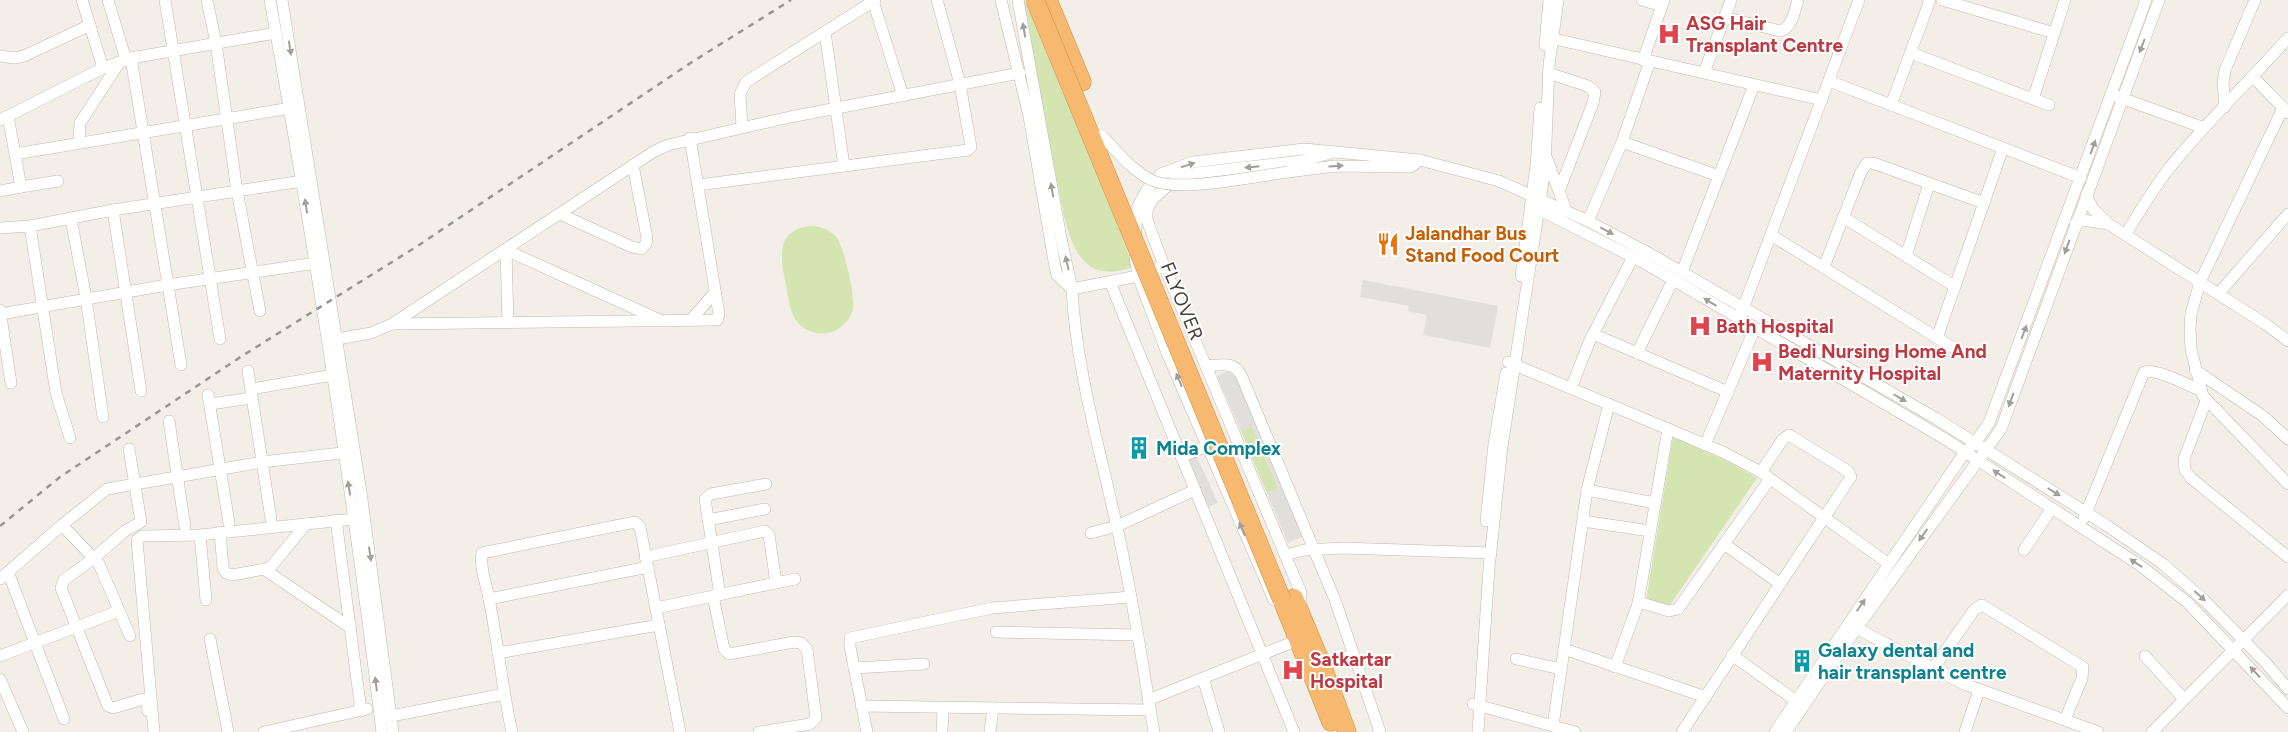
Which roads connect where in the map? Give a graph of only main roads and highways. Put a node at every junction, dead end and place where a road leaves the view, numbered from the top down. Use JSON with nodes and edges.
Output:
{"nodes":[{"id":1,"x":1035,"y":0,"type":"edge"},
{"id":2,"x":1048,"y":0,"type":"edge"},
{"id":3,"x":1291,"y":606,"type":"junction"},
{"id":4,"x":1335,"y":732,"type":"edge"},
{"id":5,"x":1347,"y":732,"type":"edge"}],
"edges":[{"from":1,"to":3,"type":"highway","name":"FLYOVER","bridge":true},
{"from":2,"to":3,"type":"highway","name":"FLYOVER"},
{"from":3,"to":4,"type":"highway"},
{"from":3,"to":5,"type":"highway"}]}
